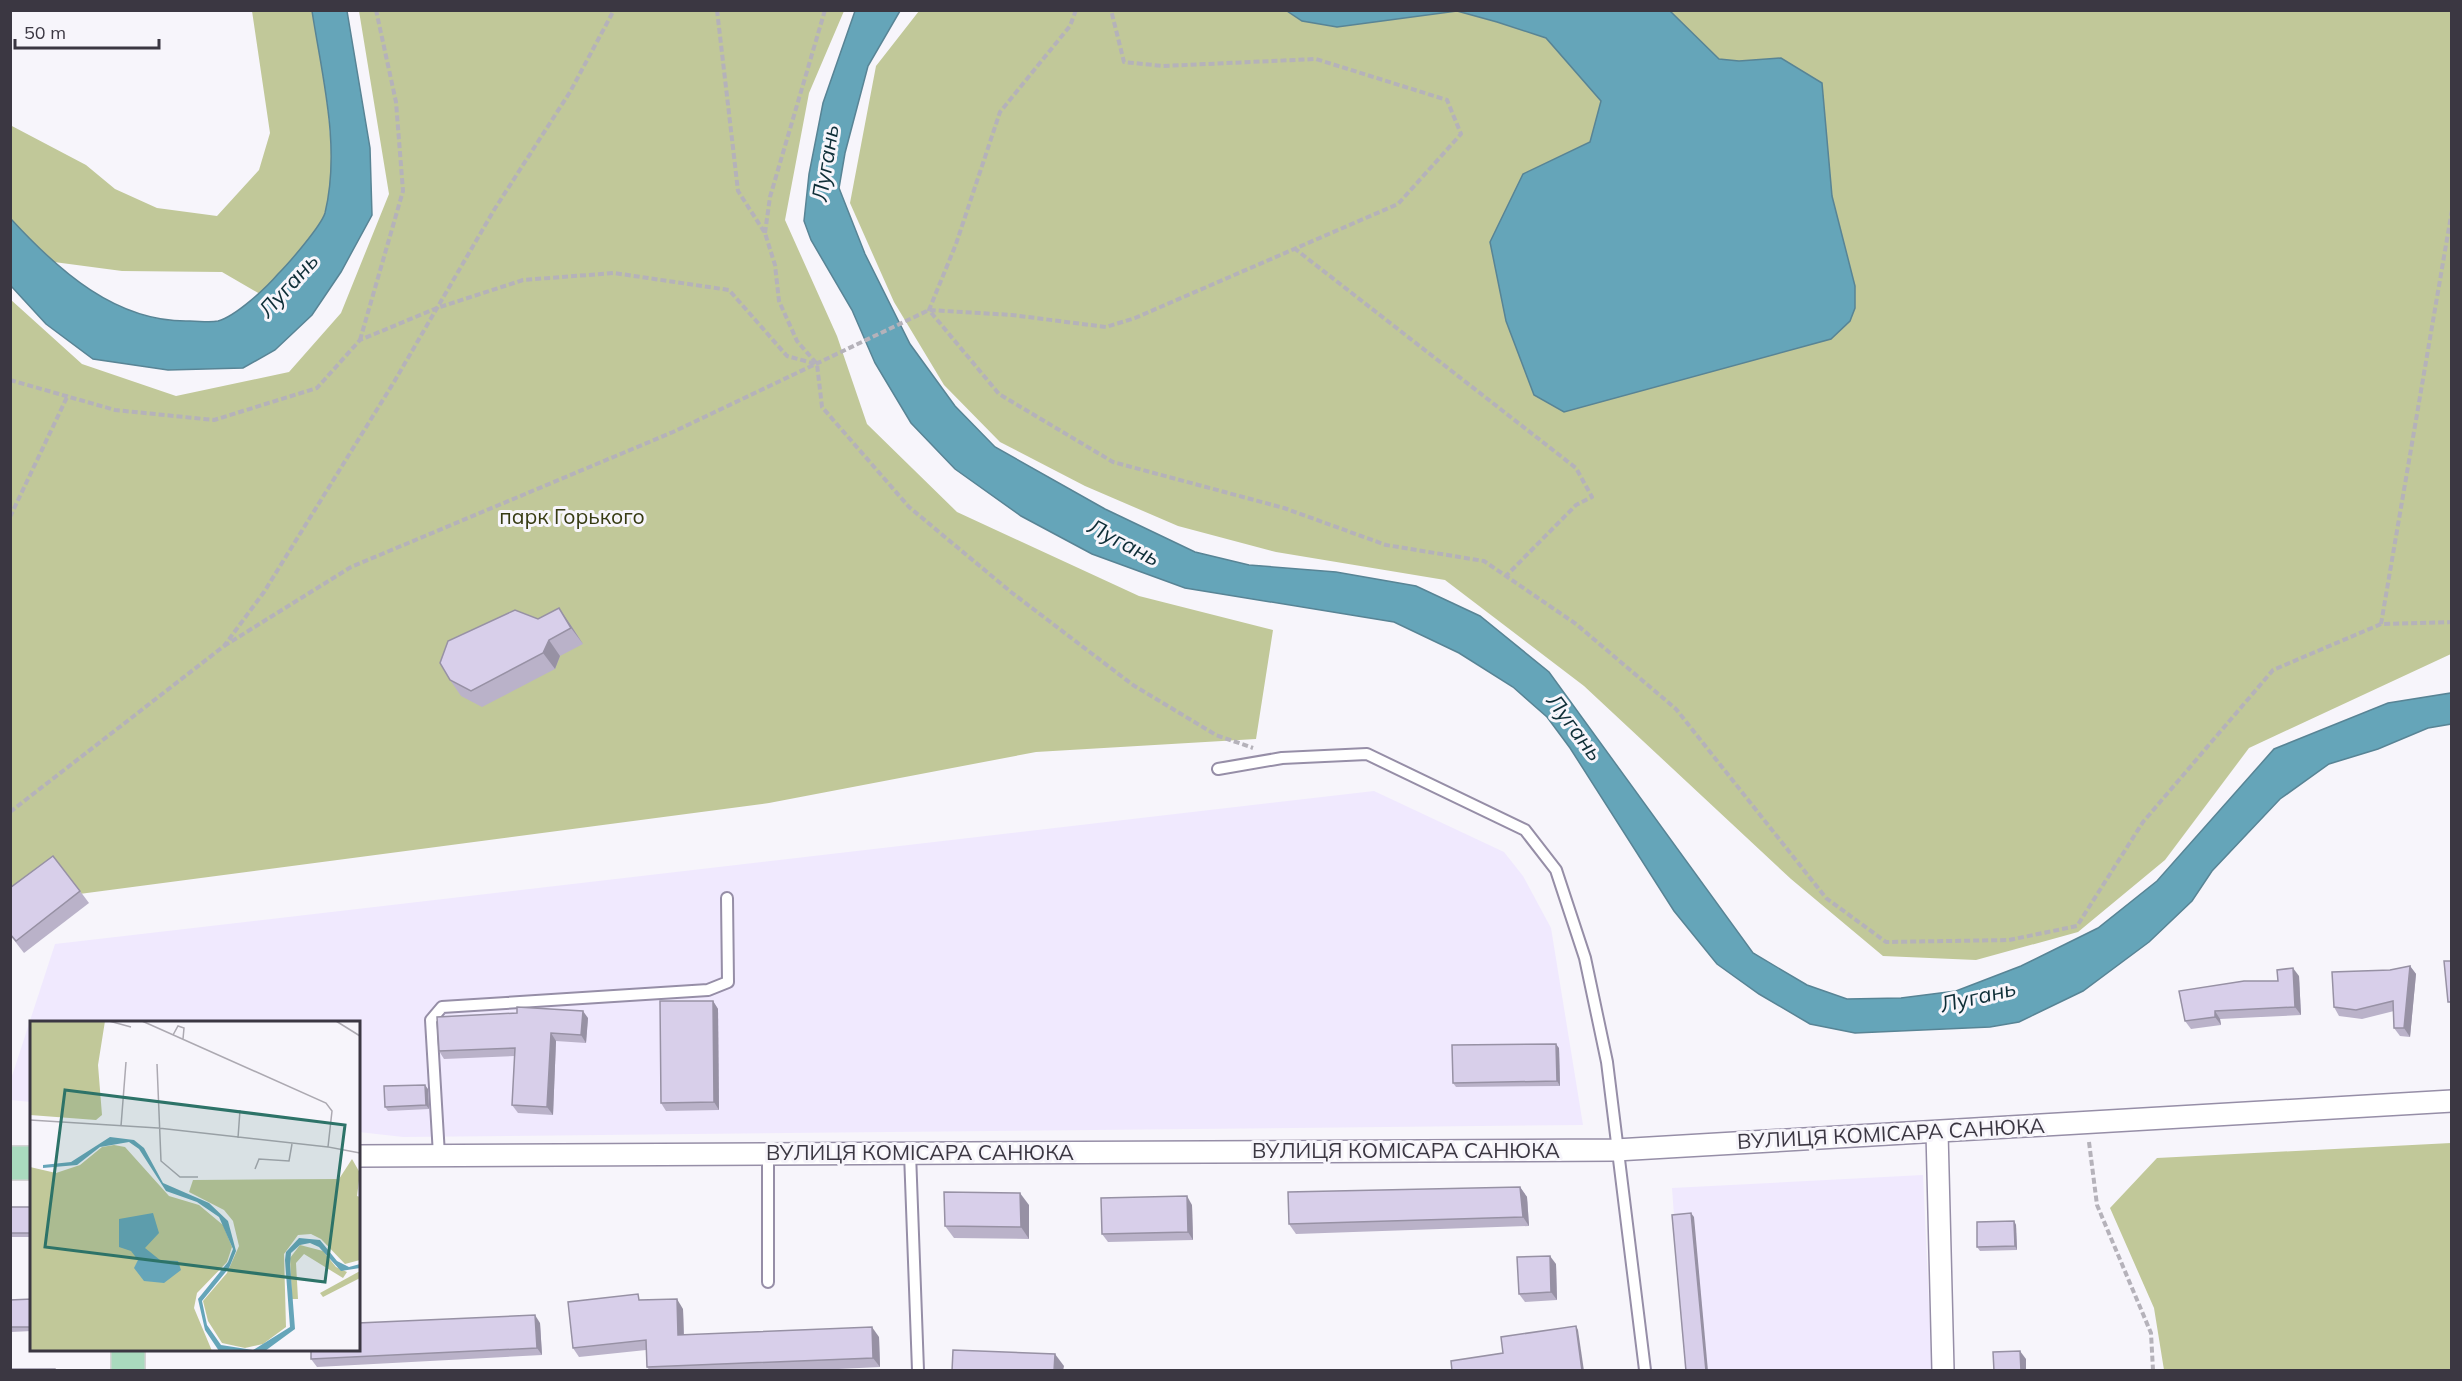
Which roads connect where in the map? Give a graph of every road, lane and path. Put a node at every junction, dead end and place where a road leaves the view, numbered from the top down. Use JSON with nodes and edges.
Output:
{"nodes":[{"id":1,"x":376,"y":10,"type":"edge"},
{"id":2,"x":614,"y":10,"type":"edge"},
{"id":3,"x":717,"y":10,"type":"edge"},
{"id":4,"x":825,"y":10,"type":"edge"},
{"id":5,"x":1076,"y":10,"type":"edge"},
{"id":6,"x":1112,"y":10,"type":"edge"},
{"id":7,"x":2451,"y":210,"type":"edge"},
{"id":8,"x":765,"y":233,"type":"junction"},
{"id":9,"x":1294,"y":248,"type":"junction"},
{"id":10,"x":437,"y":308,"type":"junction"},
{"id":11,"x":929,"y":310,"type":"junction"},
{"id":12,"x":360,"y":340,"type":"junction"},
{"id":13,"x":817,"y":364,"type":"junction"},
{"id":14,"x":10,"y":380,"type":"edge"},
{"id":15,"x":68,"y":395,"type":"junction"},
{"id":16,"x":10,"y":517,"type":"edge"},
{"id":17,"x":1506,"y":576,"type":"junction"},
{"id":18,"x":2451,"y":622,"type":"edge"},
{"id":19,"x":2381,"y":624,"type":"junction"},
{"id":20,"x":224,"y":646,"type":"junction"},
{"id":21,"x":1282,"y":758,"type":"junction"},
{"id":22,"x":1218,"y":769,"type":"dead end"},
{"id":23,"x":10,"y":812,"type":"edge"},
{"id":24,"x":727,"y":898,"type":"dead end"},
{"id":25,"x":2451,"y":1101,"type":"edge"},
{"id":26,"x":2087,"y":1123,"type":"junction"},
{"id":27,"x":1936,"y":1132,"type":"junction"},
{"id":28,"x":1616,"y":1150,"type":"junction"},
{"id":29,"x":910,"y":1153,"type":"junction"},
{"id":30,"x":768,"y":1154,"type":"junction"},
{"id":31,"x":439,"y":1155,"type":"junction"},
{"id":32,"x":360,"y":1156,"type":"edge"},
{"id":33,"x":10,"y":1163,"type":"edge"},
{"id":34,"x":30,"y":1163,"type":"edge"},
{"id":35,"x":768,"y":1282,"type":"dead end"},
{"id":36,"x":128,"y":1351,"type":"edge"},
{"id":37,"x":128,"y":1371,"type":"edge"},
{"id":38,"x":918,"y":1371,"type":"edge"},
{"id":39,"x":1645,"y":1371,"type":"edge"},
{"id":40,"x":1942,"y":1371,"type":"edge"},
{"id":41,"x":2153,"y":1371,"type":"edge"}],
"edges":[{"from":1,"to":12,"type":"path"},
{"from":2,"to":10,"type":"path"},
{"from":3,"to":8,"type":"path"},
{"from":4,"to":8,"type":"path"},
{"from":5,"to":11,"type":"path"},
{"from":6,"to":9,"type":"path"},
{"from":7,"to":19,"type":"path"},
{"from":8,"to":13,"type":"path"},
{"from":9,"to":11,"type":"path"},
{"from":9,"to":17,"type":"path"},
{"from":10,"to":12,"type":"path"},
{"from":10,"to":13,"type":"path"},
{"from":10,"to":20,"type":"path"},
{"from":11,"to":13,"type":"path"},
{"from":11,"to":17,"type":"path"},
{"from":12,"to":15,"type":"path"},
{"from":13,"to":20,"type":"path"},
{"from":13,"to":21,"type":"path"},
{"from":14,"to":15,"type":"path"},
{"from":15,"to":16,"type":"path"},
{"from":17,"to":19,"type":"path"},
{"from":18,"to":19,"type":"path"},
{"from":20,"to":23,"type":"path"},
{"from":21,"to":22,"type":"lane"},
{"from":21,"to":28,"type":"lane"},
{"from":24,"to":31,"type":"lane"},
{"from":25,"to":26,"type":"street","name":"ВУЛИЦЯ КОМІСАРА САНЮКА"},
{"from":26,"to":27,"type":"street","name":"ВУЛИЦЯ КОМІСАРА САНЮКА"},
{"from":26,"to":41,"type":"path"},
{"from":27,"to":28,"type":"street","name":"ВУЛИЦЯ КОМІСАРА САНЮКА"},
{"from":27,"to":40,"type":"street"},
{"from":28,"to":29,"type":"street","name":"ВУЛИЦЯ КОМІСАРА САНЮКА"},
{"from":28,"to":39,"type":"lane"},
{"from":29,"to":30,"type":"street","name":"ВУЛИЦЯ КОМІСАРА САНЮКА"},
{"from":29,"to":38,"type":"lane"},
{"from":30,"to":31,"type":"street","name":"ВУЛИЦЯ КОМІСАРА САНЮКА"},
{"from":30,"to":35,"type":"lane"},
{"from":31,"to":32,"type":"street","name":"ВУЛИЦЯ КОМІСАРА САНЮКА"},
{"from":33,"to":34,"type":"main road"},
{"from":36,"to":37,"type":"main road"}]}
